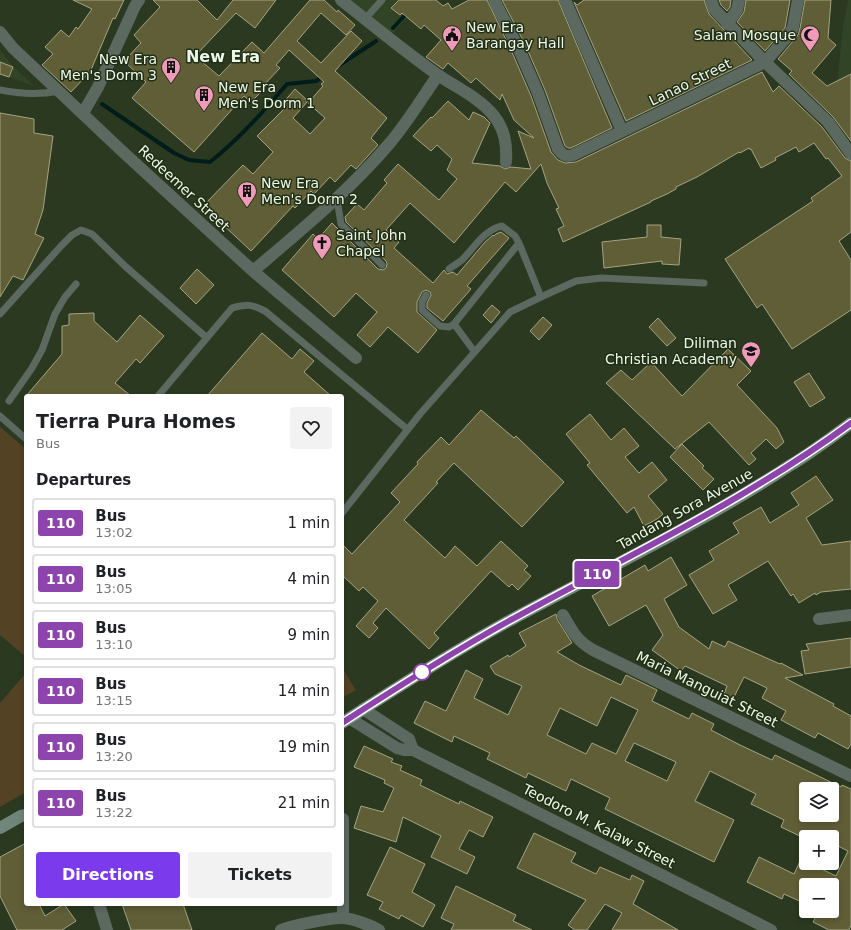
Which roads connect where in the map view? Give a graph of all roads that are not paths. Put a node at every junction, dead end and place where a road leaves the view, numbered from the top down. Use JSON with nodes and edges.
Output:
{"nodes":[{"id":1,"x":139,"y":0,"type":"edge"},
{"id":2,"x":341,"y":0,"type":"edge"},
{"id":3,"x":382,"y":0,"type":"edge"},
{"id":4,"x":494,"y":0,"type":"edge"},
{"id":5,"x":564,"y":0,"type":"edge"},
{"id":6,"x":711,"y":0,"type":"edge"},
{"id":7,"x":739,"y":0,"type":"edge"},
{"id":8,"x":798,"y":0,"type":"edge"},
{"id":9,"x":365,"y":19,"type":"junction"},
{"id":10,"x":727,"y":24,"type":"junction"},
{"id":11,"x":0,"y":32,"type":"edge"},
{"id":12,"x":765,"y":62,"type":"junction"},
{"id":13,"x":438,"y":75,"type":"junction"},
{"id":14,"x":0,"y":90,"type":"edge"},
{"id":15,"x":59,"y":91,"type":"junction"},
{"id":16,"x":83,"y":113,"type":"junction"},
{"id":17,"x":622,"y":131,"type":"junction"},
{"id":18,"x":851,"y":154,"type":"edge"},
{"id":19,"x":506,"y":162,"type":"dead end"},
{"id":20,"x":336,"y":199,"type":"junction"},
{"id":21,"x":519,"y":243,"type":"junction"},
{"id":22,"x":382,"y":265,"type":"dead end"},
{"id":23,"x":449,"y":269,"type":"dead end"},
{"id":24,"x":253,"y":271,"type":"junction"},
{"id":25,"x":704,"y":283,"type":"dead end"},
{"id":26,"x":76,"y":284,"type":"dead end"},
{"id":27,"x":426,"y":295,"type":"dead end"},
{"id":28,"x":541,"y":296,"type":"junction"},
{"id":29,"x":0,"y":314,"type":"edge"},
{"id":30,"x":454,"y":324,"type":"junction"},
{"id":31,"x":207,"y":338,"type":"junction"},
{"id":32,"x":474,"y":351,"type":"junction"},
{"id":33,"x":356,"y":358,"type":"dead end"},
{"id":34,"x":160,"y":394,"type":"edge"},
{"id":35,"x":9,"y":401,"type":"dead end"},
{"id":36,"x":0,"y":416,"type":"edge"},
{"id":37,"x":851,"y":423,"type":"edge"},
{"id":38,"x":407,"y":429,"type":"junction"},
{"id":39,"x":24,"y":437,"type":"edge"},
{"id":40,"x":344,"y":510,"type":"edge"},
{"id":41,"x":563,"y":615,"type":"dead end"},
{"id":42,"x":851,"y":615,"type":"edge"},
{"id":43,"x":819,"y":619,"type":"dead end"},
{"id":44,"x":363,"y":709,"type":"junction"},
{"id":45,"x":345,"y":721,"type":"edge"},
{"id":46,"x":413,"y":750,"type":"junction"},
{"id":47,"x":851,"y":776,"type":"edge"},
{"id":48,"x":24,"y":815,"type":"edge"},
{"id":49,"x":0,"y":828,"type":"edge"},
{"id":50,"x":100,"y":906,"type":"edge"},
{"id":51,"x":343,"y":906,"type":"edge"},
{"id":52,"x":343,"y":918,"type":"junction"},
{"id":53,"x":107,"y":930,"type":"edge"},
{"id":54,"x":281,"y":930,"type":"edge"},
{"id":55,"x":379,"y":930,"type":"edge"},
{"id":56,"x":771,"y":930,"type":"edge"}],
"edges":[{"from":1,"to":16,"type":"street"},
{"from":2,"to":9,"type":"street"},
{"from":3,"to":9,"type":"lane"},
{"from":4,"to":17,"type":"street","name":"Lanao Street"},
{"from":5,"to":17,"type":"street"},
{"from":6,"to":10,"type":"street"},
{"from":7,"to":10,"type":"street"},
{"from":8,"to":12,"type":"street","name":"Lanao Street"},
{"from":9,"to":13,"type":"street"},
{"from":10,"to":12,"type":"street"},
{"from":11,"to":15,"type":"street","name":"Redeemer Street"},
{"from":12,"to":17,"type":"street","name":"Lanao Street"},
{"from":12,"to":18,"type":"street"},
{"from":13,"to":19,"type":"street"},
{"from":13,"to":20,"type":"street"},
{"from":14,"to":15,"type":"lane"},
{"from":15,"to":16,"type":"street","name":"Redeemer Street"},
{"from":16,"to":24,"type":"street","name":"Redeemer Street"},
{"from":20,"to":22,"type":"lane"},
{"from":20,"to":24,"type":"street"},
{"from":21,"to":23,"type":"lane"},
{"from":21,"to":28,"type":"lane"},
{"from":21,"to":30,"type":"lane"},
{"from":24,"to":33,"type":"street","name":"Redeemer Street"},
{"from":25,"to":28,"type":"lane"},
{"from":26,"to":35,"type":"lane"},
{"from":27,"to":30,"type":"lane"},
{"from":28,"to":32,"type":"lane"},
{"from":29,"to":31,"type":"lane"},
{"from":30,"to":32,"type":"lane"},
{"from":31,"to":34,"type":"lane"},
{"from":31,"to":38,"type":"lane"},
{"from":32,"to":38,"type":"lane"},
{"from":36,"to":39,"type":"lane"},
{"from":37,"to":44,"type":"main road","name":"Tandang Sora Avenue"},
{"from":38,"to":40,"type":"lane"},
{"from":41,"to":47,"type":"street","name":"Maria Manguiat Street"},
{"from":42,"to":43,"type":"street"},
{"from":44,"to":45,"type":"main road","name":"Tandang Sora Avenue"},
{"from":44,"to":46,"type":"street","name":"Teodoro M. Kalaw Street"},
{"from":45,"to":46,"type":"street","name":"Teodoro M. Kalaw Street"},
{"from":46,"to":56,"type":"street","name":"Teodoro M. Kalaw Street"},
{"from":48,"to":49,"type":"main road"},
{"from":50,"to":53,"type":"street"},
{"from":51,"to":52,"type":"street"},
{"from":52,"to":54,"type":"street"},
{"from":52,"to":55,"type":"street"}]}
